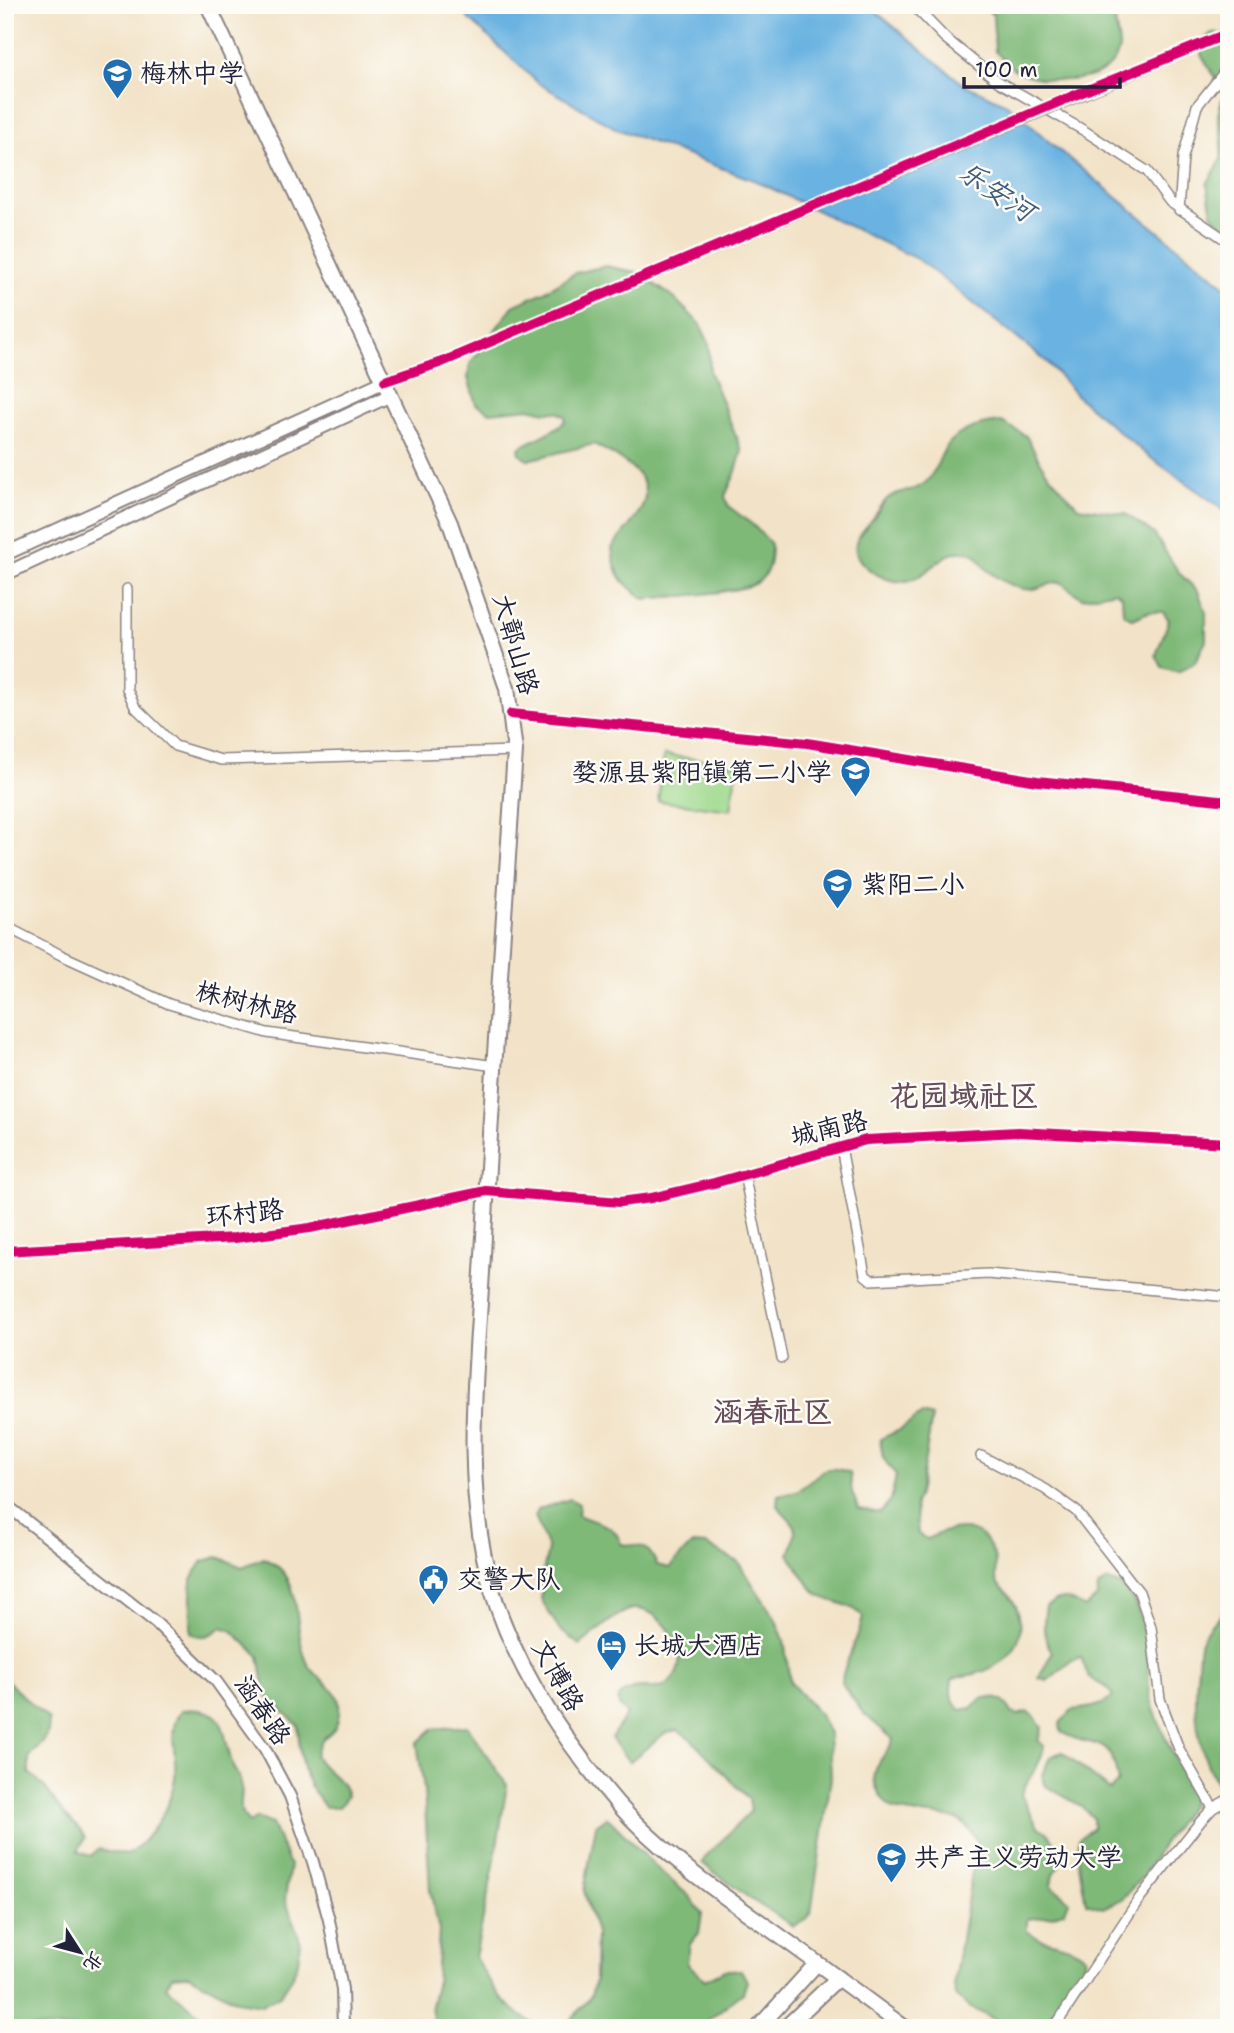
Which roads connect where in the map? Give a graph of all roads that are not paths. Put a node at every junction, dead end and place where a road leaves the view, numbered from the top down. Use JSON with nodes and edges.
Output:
{"nodes":[{"id":1,"x":208,"y":5,"type":"edge"},
{"id":2,"x":914,"y":5,"type":"edge"},
{"id":3,"x":1229,"y":33,"type":"edge"},
{"id":4,"x":1229,"y":66,"type":"edge"},
{"id":5,"x":1179,"y":210,"type":"junction"},
{"id":6,"x":1229,"y":242,"type":"edge"},
{"id":7,"x":385,"y":381,"type":"junction"},
{"id":8,"x":391,"y":396,"type":"junction"},
{"id":9,"x":5,"y":554,"type":"edge"},
{"id":10,"x":5,"y":575,"type":"edge"},
{"id":11,"x":127,"y":589,"type":"dead end"},
{"id":12,"x":511,"y":714,"type":"junction"},
{"id":13,"x":515,"y":751,"type":"junction"},
{"id":14,"x":1229,"y":801,"type":"edge"},
{"id":15,"x":5,"y":926,"type":"edge"},
{"id":16,"x":495,"y":1066,"type":"junction"},
{"id":17,"x":1229,"y":1143,"type":"edge"},
{"id":18,"x":841,"y":1147,"type":"junction"},
{"id":19,"x":744,"y":1174,"type":"junction"},
{"id":20,"x":486,"y":1191,"type":"junction"},
{"id":21,"x":5,"y":1251,"type":"edge"},
{"id":22,"x":1229,"y":1297,"type":"edge"},
{"id":23,"x":782,"y":1357,"type":"dead end"},
{"id":24,"x":981,"y":1456,"type":"dead end"},
{"id":25,"x":5,"y":1504,"type":"edge"},
{"id":26,"x":1229,"y":1799,"type":"edge"},
{"id":27,"x":1213,"y":1808,"type":"junction"},
{"id":28,"x":817,"y":1963,"type":"junction"},
{"id":29,"x":838,"y":1978,"type":"junction"},
{"id":30,"x":343,"y":2028,"type":"edge"},
{"id":31,"x":758,"y":2028,"type":"edge"},
{"id":32,"x":785,"y":2028,"type":"edge"},
{"id":33,"x":905,"y":2028,"type":"edge"},
{"id":34,"x":1054,"y":2028,"type":"edge"}],
"edges":[{"from":1,"to":7,"type":"main road","name":"大鄣山路"},
{"from":2,"to":5,"type":"street"},
{"from":3,"to":7,"type":"street","bridge":true},
{"from":4,"to":5,"type":"street"},
{"from":5,"to":6,"type":"street"},
{"from":7,"to":8,"type":"main road","name":"大鄣山路"},
{"from":7,"to":9,"type":"main road"},
{"from":8,"to":10,"type":"main road"},
{"from":8,"to":12,"type":"main road","name":"大鄣山路"},
{"from":11,"to":13,"type":"street"},
{"from":12,"to":13,"type":"main road","name":"大鄣山路"},
{"from":12,"to":14,"type":"street"},
{"from":13,"to":16,"type":"main road","name":"大鄣山路"},
{"from":15,"to":16,"type":"street","name":"株树林路"},
{"from":16,"to":20,"type":"main road","name":"大鄣山路"},
{"from":17,"to":18,"type":"street","name":"城南路"},
{"from":18,"to":19,"type":"street","name":"城南路"},
{"from":18,"to":22,"type":"street"},
{"from":19,"to":20,"type":"street","name":"城南路"},
{"from":19,"to":23,"type":"street"},
{"from":20,"to":21,"type":"street","name":"环村路"},
{"from":20,"to":28,"type":"main road","name":"文博路"},
{"from":24,"to":27,"type":"street"},
{"from":25,"to":30,"type":"street","name":"涵春路"},
{"from":26,"to":27,"type":"street"},
{"from":27,"to":34,"type":"street"},
{"from":28,"to":29,"type":"main road","name":"文博路"},
{"from":28,"to":31,"type":"main road"},
{"from":29,"to":32,"type":"main road"},
{"from":29,"to":33,"type":"main road","name":"文博路"}]}
